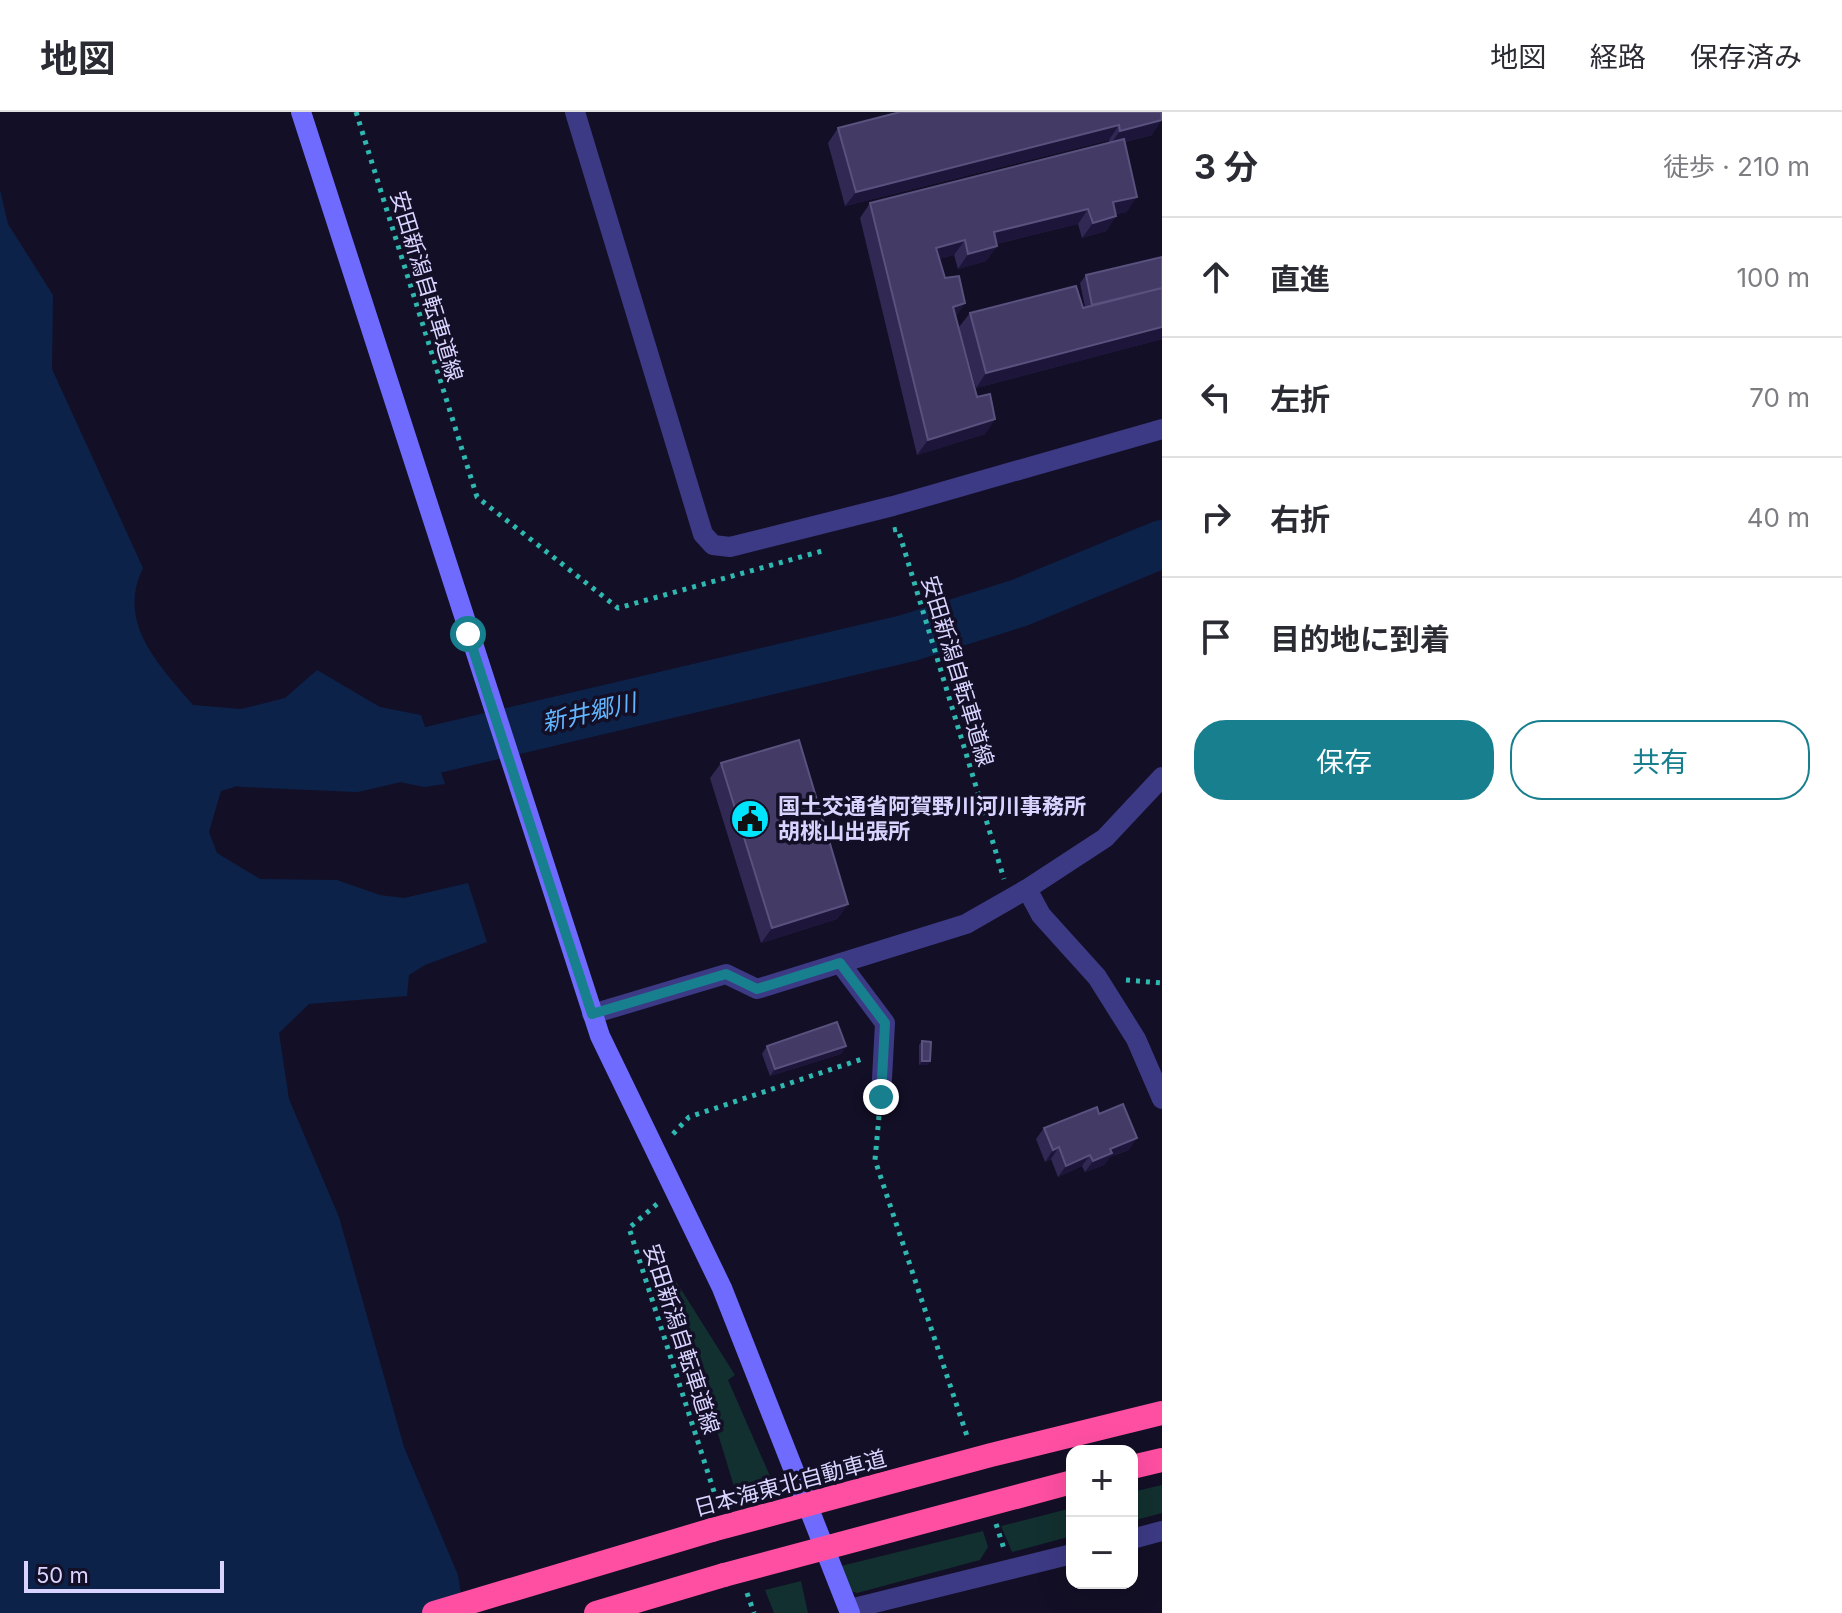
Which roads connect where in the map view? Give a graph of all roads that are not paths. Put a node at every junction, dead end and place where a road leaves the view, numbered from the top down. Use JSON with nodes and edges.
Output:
{"nodes":[{"id":1,"x":301,"y":112,"type":"edge"},
{"id":2,"x":575,"y":112,"type":"edge"},
{"id":3,"x":1162,"y":429,"type":"edge"},
{"id":4,"x":1162,"y":777,"type":"edge"},
{"id":5,"x":1017,"y":891,"type":"junction"},
{"id":6,"x":840,"y":963,"type":"junction"},
{"id":7,"x":592,"y":1014,"type":"junction"},
{"id":8,"x":881,"y":1097,"type":"road end"},
{"id":9,"x":1162,"y":1099,"type":"edge"},
{"id":10,"x":1162,"y":1413,"type":"edge"},
{"id":11,"x":1162,"y":1460,"type":"edge"},
{"id":12,"x":1138,"y":1466,"type":"edge"},
{"id":13,"x":1066,"y":1484,"type":"edge"},
{"id":14,"x":1162,"y":1531,"type":"edge"},
{"id":15,"x":1138,"y":1537,"type":"edge"},
{"id":16,"x":1066,"y":1555,"type":"edge"},
{"id":17,"x":850,"y":1611,"type":"edge"},
{"id":18,"x":434,"y":1613,"type":"edge"},
{"id":19,"x":596,"y":1613,"type":"edge"}],
"edges":[{"from":1,"to":7,"type":"street"},
{"from":2,"to":3,"type":"street"},
{"from":4,"to":5,"type":"street"},
{"from":5,"to":6,"type":"street"},
{"from":5,"to":9,"type":"street"},
{"from":6,"to":7,"type":"street"},
{"from":6,"to":8,"type":"street"},
{"from":7,"to":17,"type":"street"},
{"from":10,"to":18,"type":"highway","name":"日本海東北自動車道","bridge":true},
{"from":11,"to":12,"type":"highway"},
{"from":13,"to":19,"type":"highway","bridge":true},
{"from":14,"to":15,"type":"street"},
{"from":16,"to":17,"type":"street"}]}
